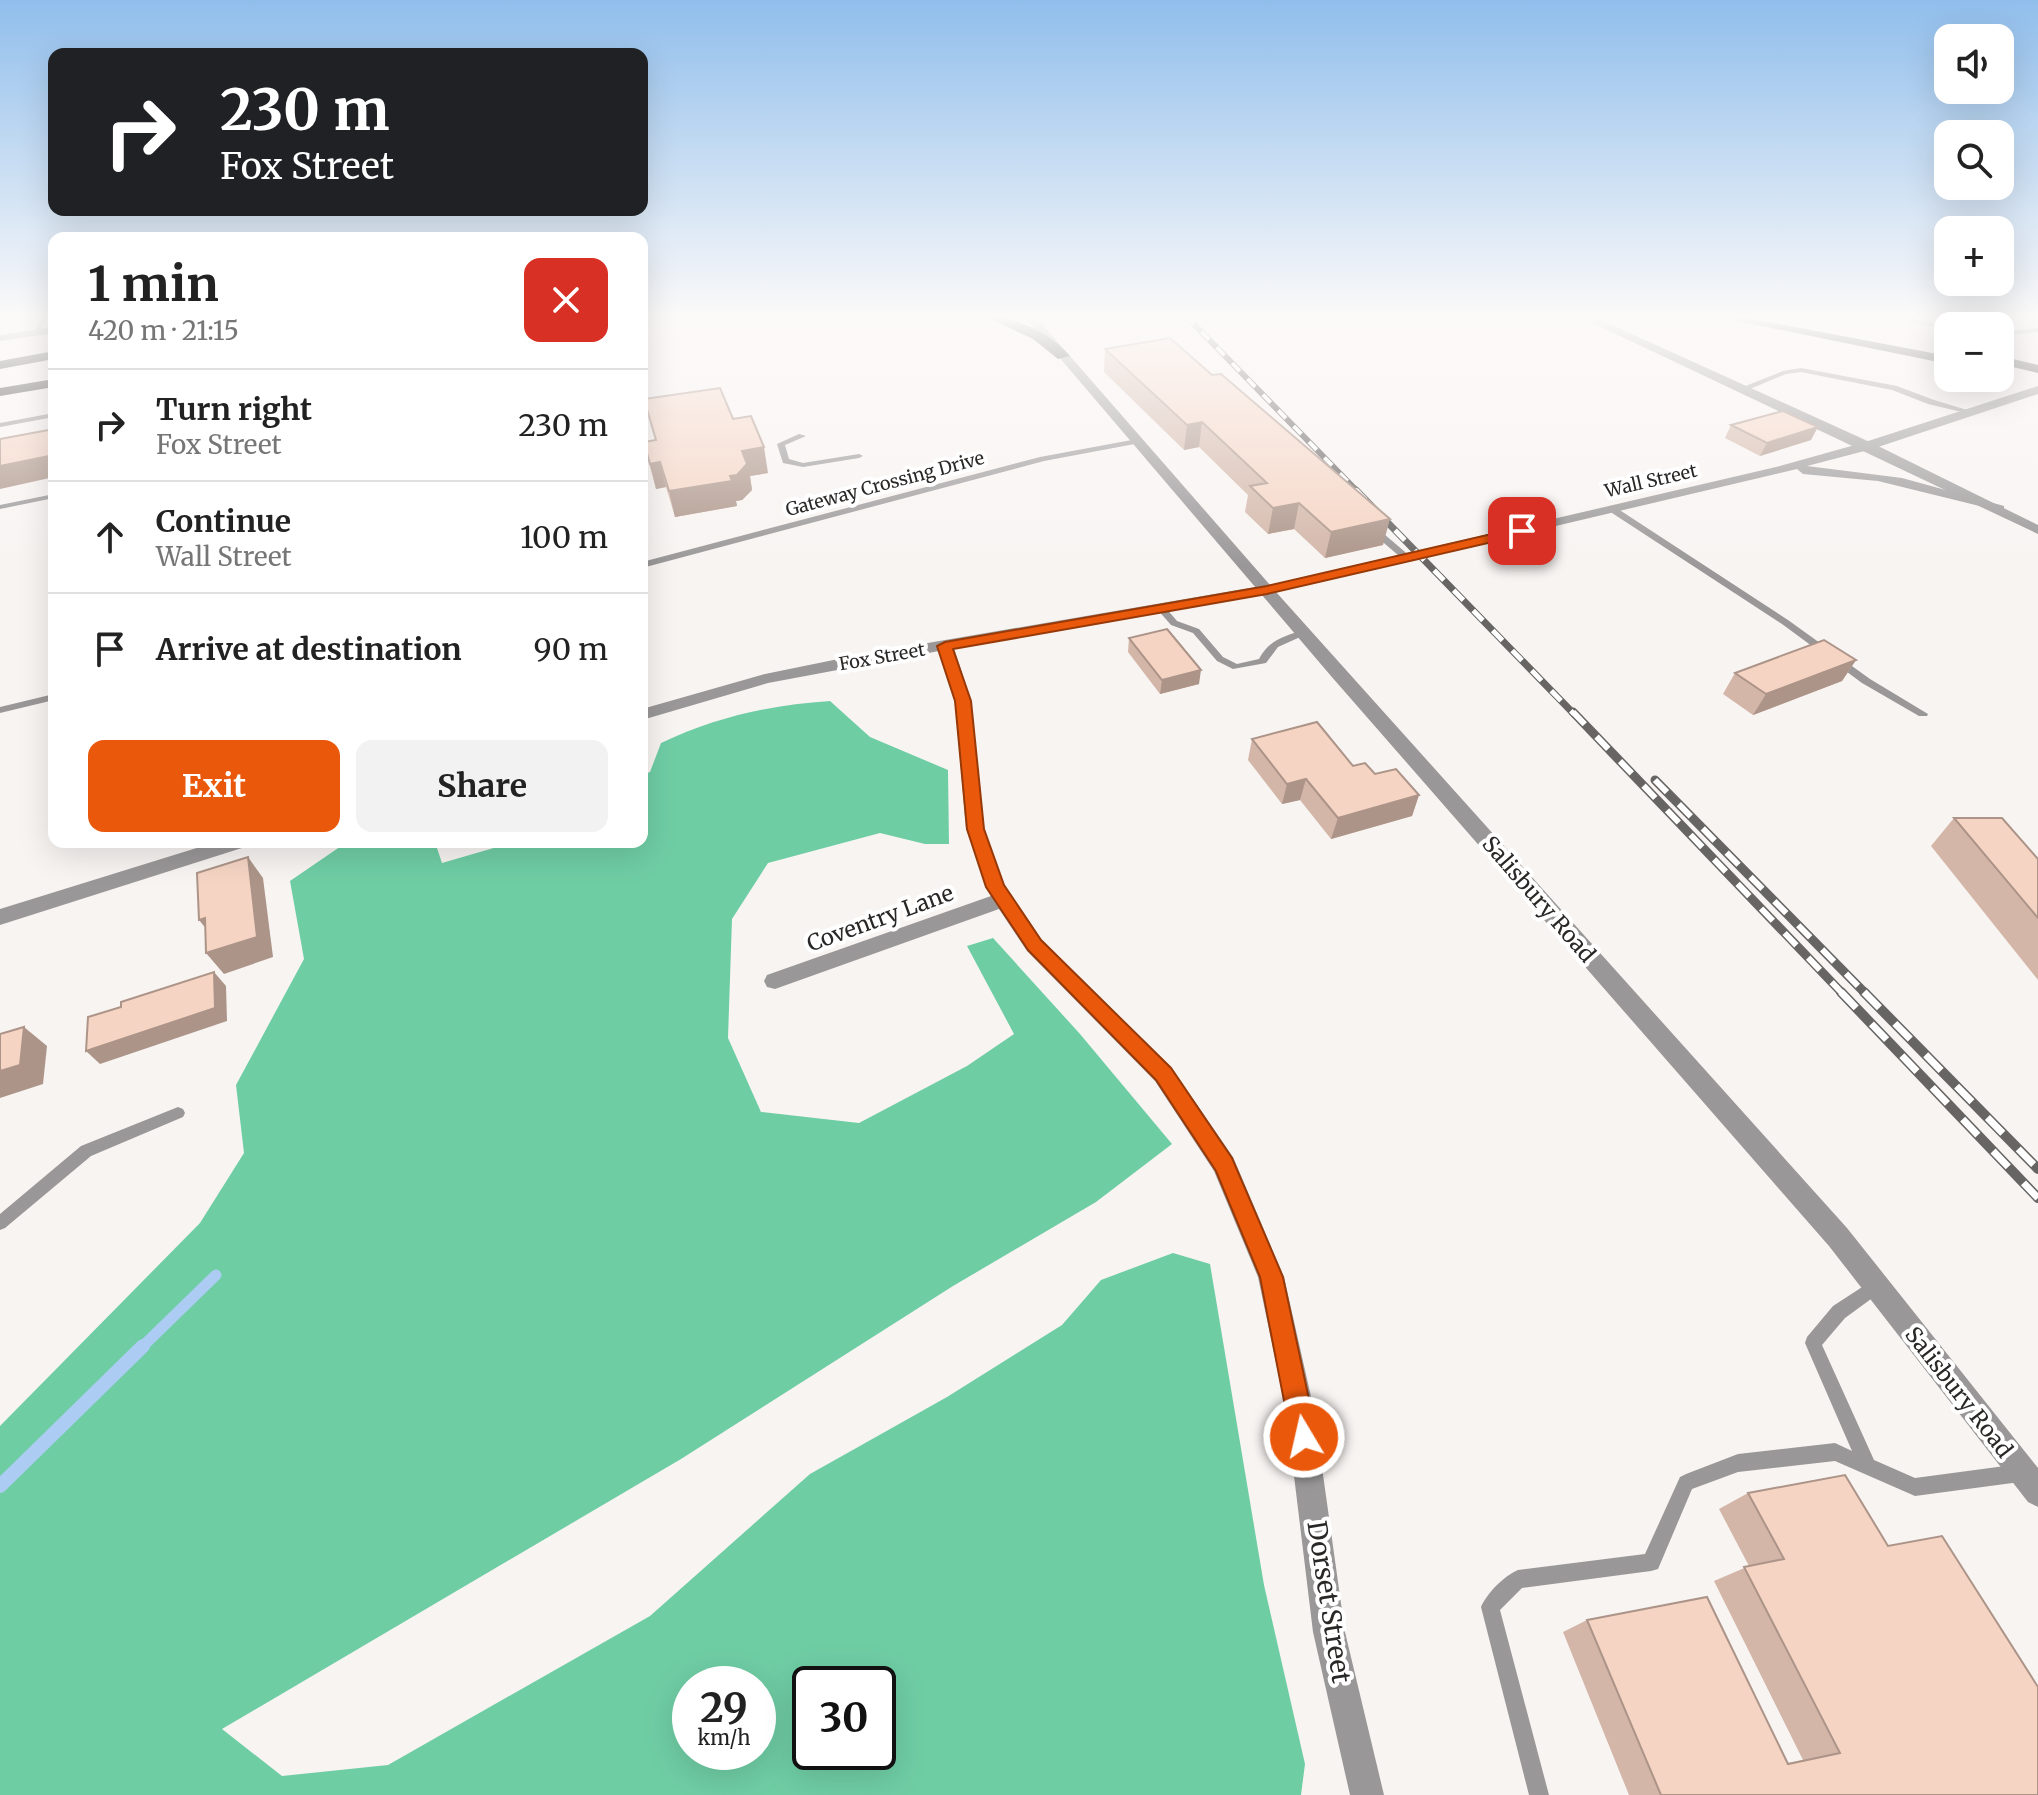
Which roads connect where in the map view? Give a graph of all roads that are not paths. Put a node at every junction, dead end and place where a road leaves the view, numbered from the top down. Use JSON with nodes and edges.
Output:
{"nodes":[{"id":1,"x":1101,"y":400,"type":"edge"},
{"id":2,"x":1766,"y":400,"type":"edge"},
{"id":3,"x":1925,"y":400,"type":"edge"},
{"id":4,"x":2008,"y":400,"type":"edge"},
{"id":5,"x":1970,"y":412,"type":"junction"},
{"id":6,"x":48,"y":416,"type":"edge"},
{"id":7,"x":0,"y":425,"type":"edge"},
{"id":8,"x":802,"y":436,"type":"dead end"},
{"id":9,"x":1137,"y":441,"type":"junction"},
{"id":10,"x":1867,"y":446,"type":"junction"},
{"id":11,"x":859,"y":456,"type":"dead end"},
{"id":12,"x":1779,"y":470,"type":"junction"},
{"id":13,"x":48,"y":497,"type":"edge"},
{"id":14,"x":0,"y":507,"type":"edge"},
{"id":15,"x":1612,"y":509,"type":"junction"},
{"id":16,"x":1999,"y":509,"type":"junction"},
{"id":17,"x":1362,"y":519,"type":"edge"},
{"id":18,"x":2038,"y":530,"type":"edge"},
{"id":19,"x":1408,"y":559,"type":"junction"},
{"id":20,"x":648,"y":563,"type":"edge"},
{"id":21,"x":1267,"y":590,"type":"junction"},
{"id":22,"x":1162,"y":609,"type":"junction"},
{"id":23,"x":1304,"y":633,"type":"junction"},
{"id":24,"x":945,"y":646,"type":"junction"},
{"id":25,"x":48,"y":698,"type":"edge"},
{"id":26,"x":0,"y":710,"type":"edge"},
{"id":27,"x":648,"y":713,"type":"edge"},
{"id":28,"x":1923,"y":714,"type":"dead end"},
{"id":29,"x":219,"y":848,"type":"edge"},
{"id":30,"x":1002,"y":900,"type":"junction"},
{"id":31,"x":0,"y":917,"type":"edge"},
{"id":32,"x":775,"y":981,"type":"dead end"},
{"id":33,"x":178,"y":1113,"type":"dead end"},
{"id":34,"x":0,"y":1223,"type":"edge"},
{"id":35,"x":1876,"y":1286,"type":"junction"},
{"id":36,"x":1868,"y":1466,"type":"junction"},
{"id":37,"x":2023,"y":1473,"type":"junction"},
{"id":38,"x":2038,"y":1492,"type":"edge"},
{"id":39,"x":1367,"y":1795,"type":"edge"},
{"id":40,"x":1539,"y":1795,"type":"edge"}],
"edges":[{"from":1,"to":9,"type":"street","name":"Salisbury Road"},
{"from":2,"to":10,"type":"street"},
{"from":3,"to":5,"type":"lane"},
{"from":4,"to":5,"type":"street","name":"Wall Street"},
{"from":5,"to":10,"type":"street","name":"Wall Street"},
{"from":6,"to":7,"type":"lane"},
{"from":8,"to":11,"type":"lane"},
{"from":9,"to":20,"type":"lane","name":"Gateway Crossing Drive"},
{"from":9,"to":21,"type":"street","name":"Salisbury Road"},
{"from":10,"to":12,"type":"street","name":"Wall Street"},
{"from":10,"to":16,"type":"street"},
{"from":12,"to":15,"type":"street","name":"Wall Street"},
{"from":12,"to":16,"type":"street"},
{"from":13,"to":14,"type":"lane"},
{"from":15,"to":19,"type":"street","name":"Wall Street"},
{"from":15,"to":28,"type":"lane"},
{"from":16,"to":18,"type":"street"},
{"from":17,"to":19,"type":"lane"},
{"from":19,"to":21,"type":"street","name":"Wall Street"},
{"from":21,"to":22,"type":"street","name":"Fox Street"},
{"from":21,"to":23,"type":"street","name":"Salisbury Road"},
{"from":22,"to":23,"type":"lane"},
{"from":22,"to":24,"type":"street","name":"Fox Street"},
{"from":23,"to":35,"type":"street","name":"Salisbury Road"},
{"from":24,"to":27,"type":"street","name":"Fox Street"},
{"from":24,"to":30,"type":"street","name":"Dorset Street"},
{"from":25,"to":26,"type":"lane"},
{"from":29,"to":31,"type":"street"},
{"from":30,"to":32,"type":"street","name":"Coventry Lane"},
{"from":30,"to":39,"type":"street","name":"Dorset Street"},
{"from":33,"to":34,"type":"lane"},
{"from":35,"to":36,"type":"lane"},
{"from":35,"to":37,"type":"street","name":"Salisbury Road"},
{"from":36,"to":37,"type":"lane"},
{"from":36,"to":40,"type":"lane"},
{"from":37,"to":38,"type":"street","name":"Salisbury Road"}]}
